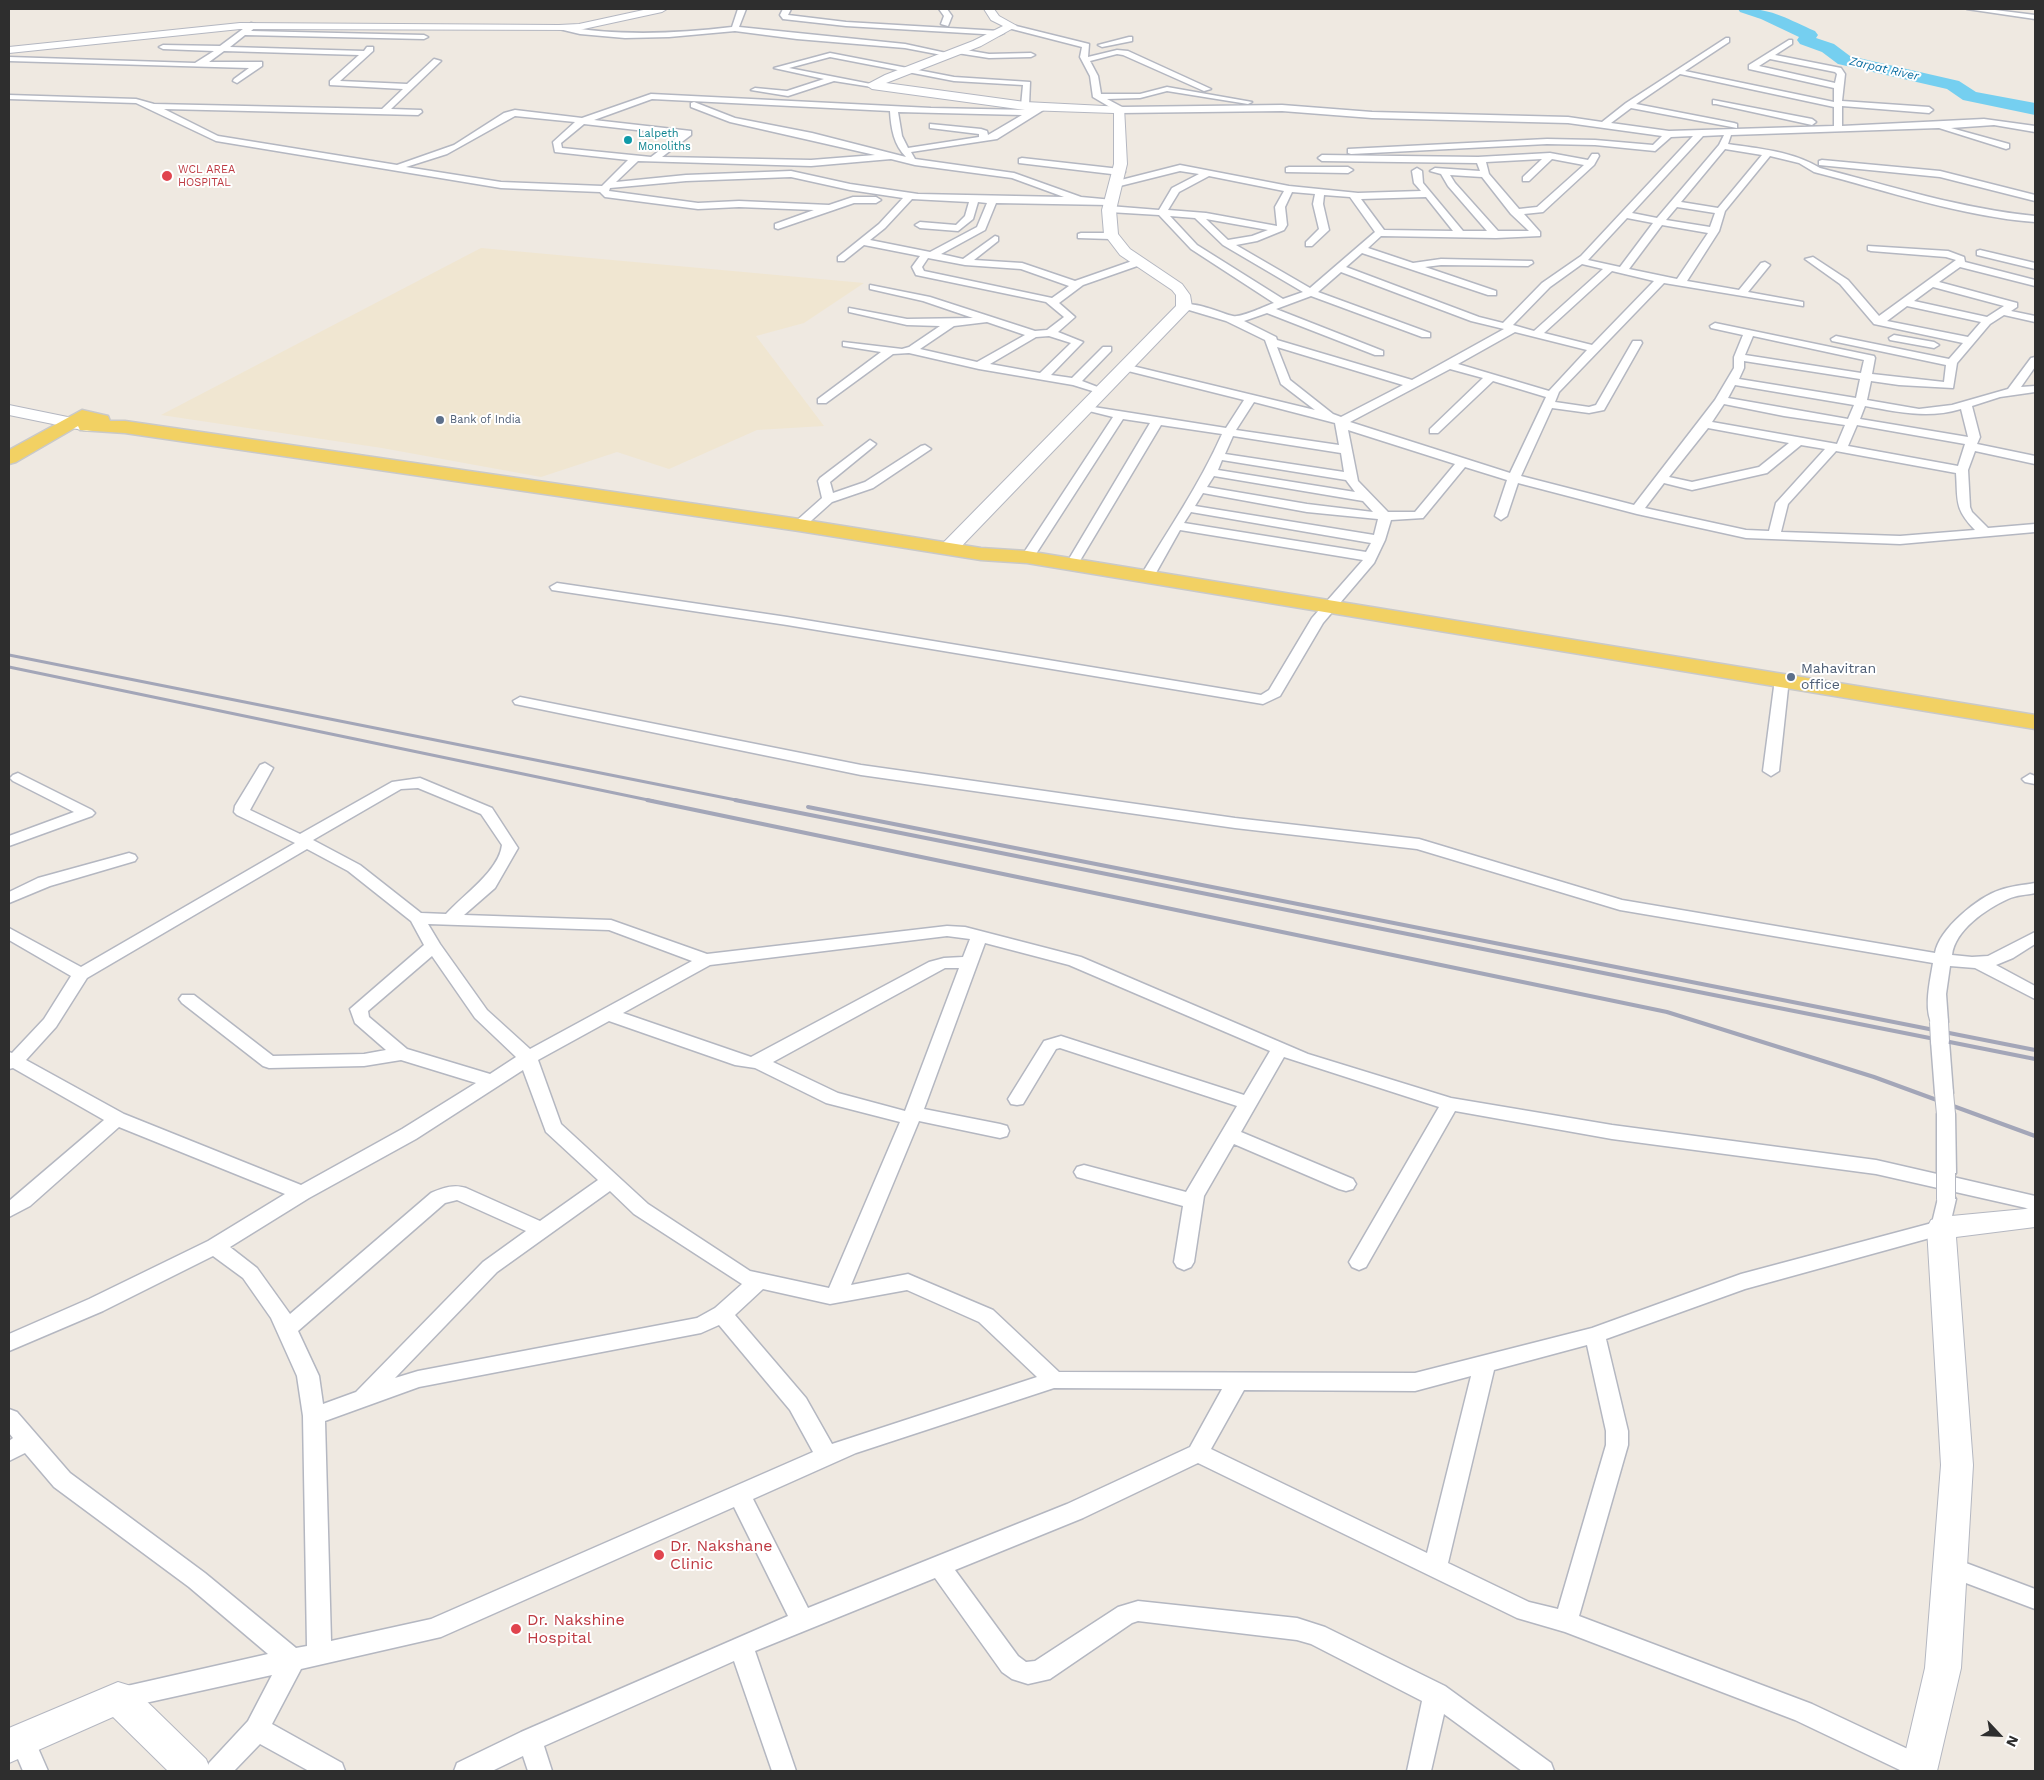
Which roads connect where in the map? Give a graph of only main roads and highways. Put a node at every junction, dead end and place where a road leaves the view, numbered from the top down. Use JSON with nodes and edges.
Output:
{"nodes":[{"id":1,"x":662,"y":9,"type":"edge"},
{"id":2,"x":989,"y":9,"type":"edge"},
{"id":3,"x":9,"y":50,"type":"edge"},
{"id":4,"x":9,"y":401,"type":"edge"},
{"id":5,"x":9,"y":410,"type":"edge"},
{"id":6,"x":84,"y":421,"type":"junction"},
{"id":7,"x":9,"y":458,"type":"edge"},
{"id":8,"x":9,"y":471,"type":"edge"},
{"id":9,"x":948,"y":549,"type":"junction"},
{"id":10,"x":981,"y":554,"type":"junction"},
{"id":11,"x":1323,"y":614,"type":"junction"},
{"id":12,"x":1782,"y":687,"type":"junction"},
{"id":13,"x":2035,"y":722,"type":"edge"},
{"id":14,"x":2035,"y":736,"type":"edge"},
{"id":15,"x":2035,"y":1216,"type":"edge"},
{"id":16,"x":22,"y":1752,"type":"edge"},
{"id":17,"x":1920,"y":1769,"type":"edge"},
{"id":18,"x":193,"y":1771,"type":"edge"}],
"edges":[{"from":1,"to":3,"type":"main road"},
{"from":2,"to":9,"type":"main road"},
{"from":4,"to":6,"type":"main road"},
{"from":5,"to":6,"type":"main road"},
{"from":6,"to":7,"type":"main road"},
{"from":6,"to":8,"type":"main road"},
{"from":6,"to":9,"type":"main road"},
{"from":9,"to":10,"type":"main road"},
{"from":10,"to":11,"type":"main road"},
{"from":10,"to":11,"type":"main road"},
{"from":11,"to":12,"type":"main road"},
{"from":12,"to":13,"type":"main road"},
{"from":12,"to":14,"type":"main road"},
{"from":15,"to":17,"type":"main road"},
{"from":16,"to":18,"type":"main road"}]}
